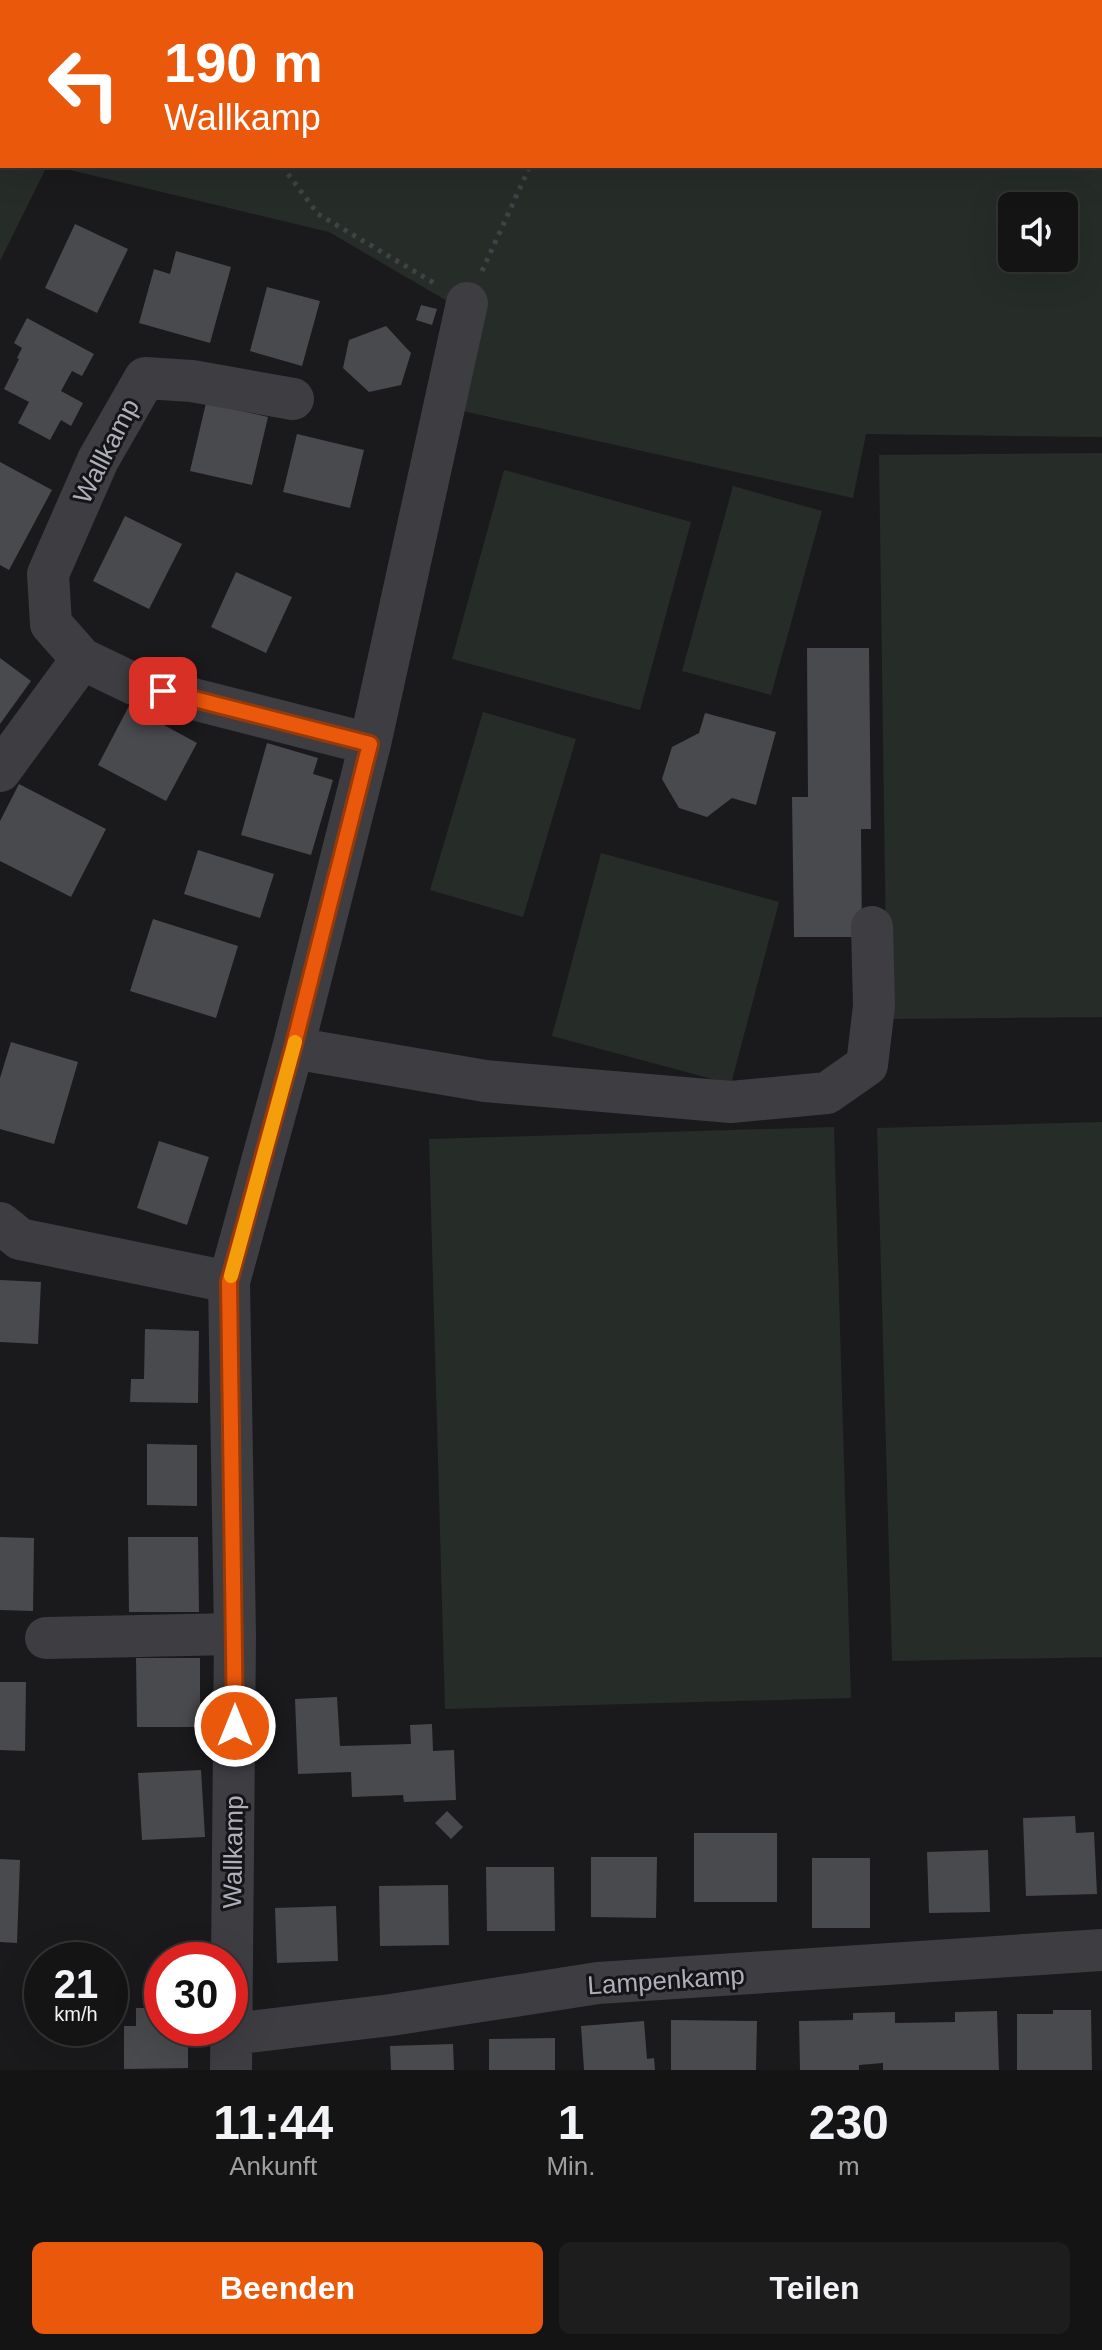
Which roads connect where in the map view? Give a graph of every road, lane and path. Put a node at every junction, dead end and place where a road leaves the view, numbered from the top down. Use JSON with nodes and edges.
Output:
{"nodes":[{"id":1,"x":284,"y":168,"type":"edge"},
{"id":2,"x":529,"y":168,"type":"edge"},
{"id":3,"x":467,"y":303,"type":"junction"},
{"id":4,"x":293,"y":399,"type":"dead end"},
{"id":5,"x":82,"y":659,"type":"junction"},
{"id":6,"x":370,"y":744,"type":"junction"},
{"id":7,"x":0,"y":771,"type":"edge"},
{"id":8,"x":872,"y":927,"type":"dead end"},
{"id":9,"x":293,"y":1048,"type":"junction"},
{"id":10,"x":0,"y":1223,"type":"edge"},
{"id":11,"x":229,"y":1282,"type":"junction"},
{"id":12,"x":235,"y":1634,"type":"junction"},
{"id":13,"x":46,"y":1638,"type":"dead end"},
{"id":14,"x":1102,"y":1950,"type":"edge"},
{"id":15,"x":232,"y":2052,"type":"edge"}],
"edges":[{"from":1,"to":3,"type":"path"},
{"from":2,"to":3,"type":"path"},
{"from":3,"to":6,"type":"street","name":"Wallkamp"},
{"from":4,"to":5,"type":"street","name":"Wallkamp"},
{"from":5,"to":6,"type":"street","name":"Wallkamp"},
{"from":5,"to":7,"type":"street"},
{"from":6,"to":9,"type":"street","name":"Wallkamp"},
{"from":8,"to":9,"type":"street"},
{"from":9,"to":11,"type":"street","name":"Wallkamp"},
{"from":10,"to":11,"type":"street"},
{"from":11,"to":12,"type":"street","name":"Wallkamp"},
{"from":12,"to":13,"type":"street"},
{"from":12,"to":15,"type":"street","name":"Wallkamp"},
{"from":14,"to":15,"type":"street","name":"Lampenkamp"}]}
